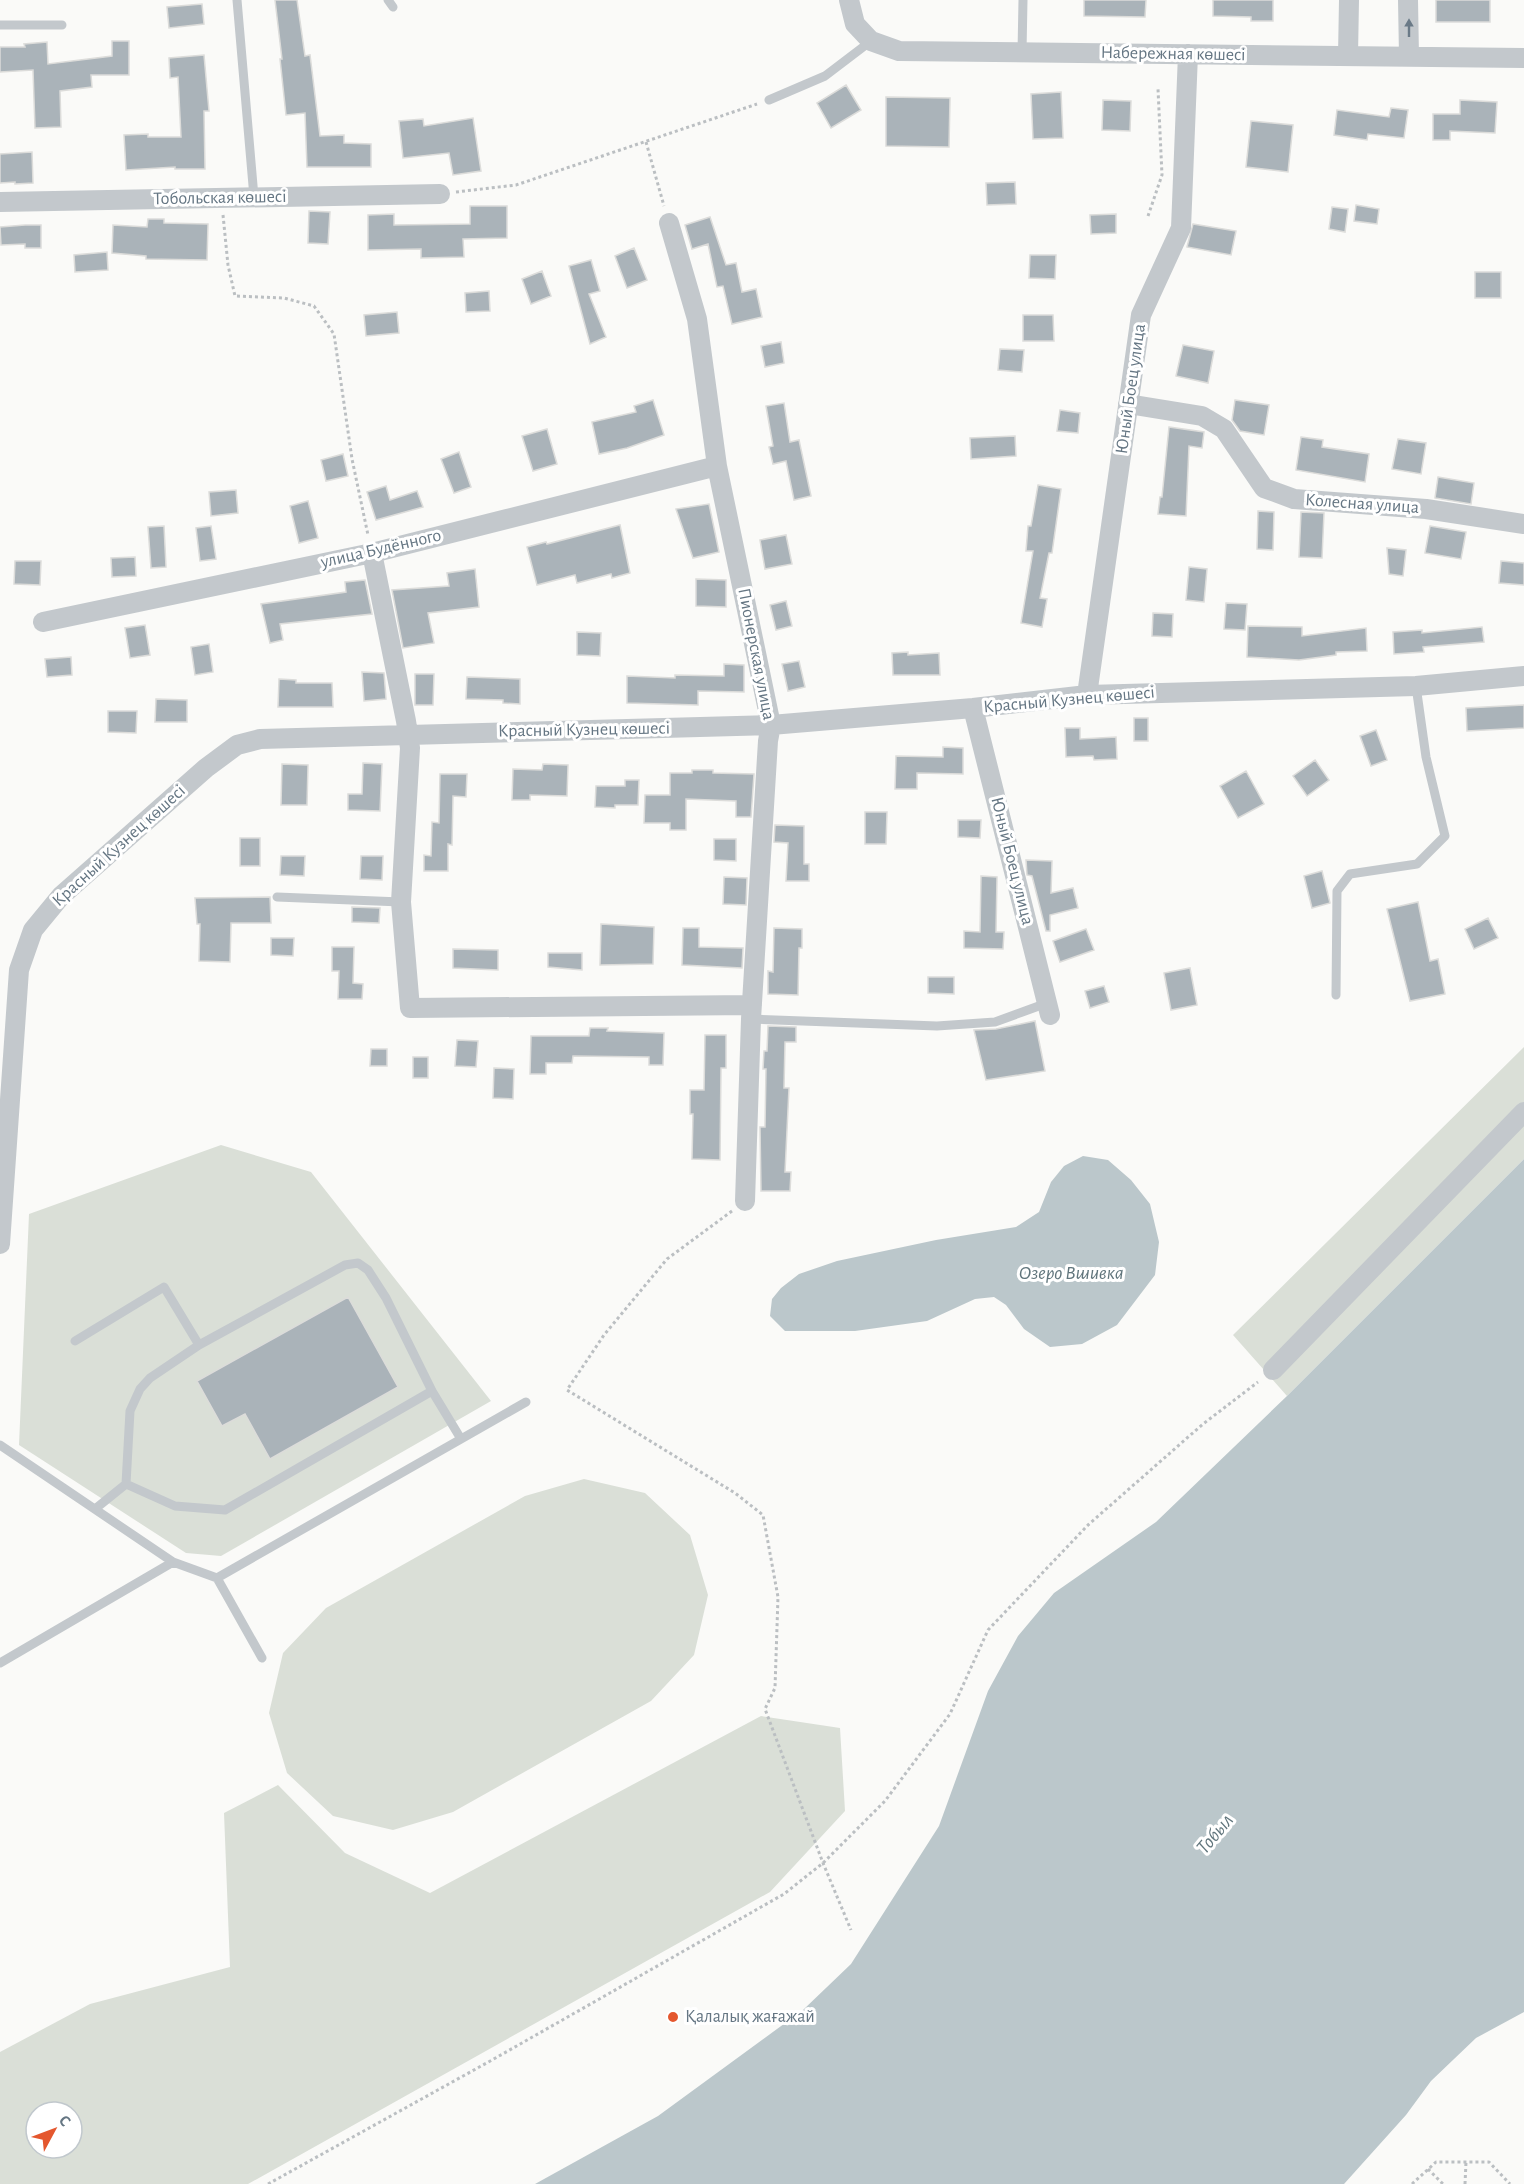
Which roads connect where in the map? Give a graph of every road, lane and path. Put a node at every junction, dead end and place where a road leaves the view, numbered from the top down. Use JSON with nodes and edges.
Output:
{"nodes":[{"id":1,"x":237,"y":0,"type":"edge"},
{"id":2,"x":849,"y":0,"type":"edge"},
{"id":3,"x":1023,"y":0,"type":"edge"},
{"id":4,"x":1349,"y":0,"type":"edge"},
{"id":5,"x":1408,"y":0,"type":"edge"},
{"id":6,"x":0,"y":25,"type":"edge"},
{"id":7,"x":62,"y":25,"type":"dead end"},
{"id":8,"x":871,"y":41,"type":"junction"},
{"id":9,"x":1022,"y":52,"type":"junction"},
{"id":10,"x":1188,"y":54,"type":"junction"},
{"id":11,"x":1348,"y":56,"type":"junction"},
{"id":12,"x":1409,"y":56,"type":"junction"},
{"id":13,"x":1524,"y":58,"type":"edge"},
{"id":14,"x":1158,"y":89,"type":"dead end"},
{"id":15,"x":769,"y":100,"type":"joint"},
{"id":16,"x":646,"y":142,"type":"junction"},
{"id":17,"x":440,"y":194,"type":"joint"},
{"id":18,"x":221,"y":198,"type":"junction"},
{"id":19,"x":254,"y":198,"type":"junction"},
{"id":20,"x":0,"y":202,"type":"edge"},
{"id":21,"x":1148,"y":216,"type":"dead end"},
{"id":22,"x":669,"y":223,"type":"joint"},
{"id":23,"x":1128,"y":404,"type":"junction"},
{"id":24,"x":717,"y":466,"type":"junction"},
{"id":25,"x":1524,"y":524,"type":"edge"},
{"id":26,"x":372,"y":553,"type":"junction"},
{"id":27,"x":43,"y":622,"type":"dead end"},
{"id":28,"x":1524,"y":676,"type":"edge"},
{"id":29,"x":1416,"y":686,"type":"junction"},
{"id":30,"x":1087,"y":695,"type":"junction"},
{"id":31,"x":973,"y":708,"type":"junction"},
{"id":32,"x":771,"y":725,"type":"junction"},
{"id":33,"x":408,"y":734,"type":"junction"},
{"id":34,"x":278,"y":897,"type":"dead end"},
{"id":35,"x":401,"y":902,"type":"junction"},
{"id":36,"x":1336,"y":995,"type":"dead end"},
{"id":37,"x":1049,"y":1009,"type":"joint"},
{"id":38,"x":752,"y":1012,"type":"junction"},
{"id":39,"x":6,"y":1058,"type":"edge"},
{"id":40,"x":1524,"y":1112,"type":"edge"},
{"id":41,"x":745,"y":1201,"type":"joint"},
{"id":42,"x":0,"y":1244,"type":"edge"},
{"id":43,"x":75,"y":1341,"type":"dead end"},
{"id":44,"x":199,"y":1345,"type":"junction"},
{"id":45,"x":1273,"y":1370,"type":"joint"},
{"id":46,"x":432,"y":1391,"type":"junction"},
{"id":47,"x":526,"y":1402,"type":"dead end"},
{"id":48,"x":461,"y":1439,"type":"junction"},
{"id":49,"x":0,"y":1445,"type":"edge"},
{"id":50,"x":126,"y":1484,"type":"junction"},
{"id":51,"x":95,"y":1509,"type":"junction"},
{"id":52,"x":173,"y":1562,"type":"junction"},
{"id":53,"x":217,"y":1578,"type":"junction"},
{"id":54,"x":262,"y":1658,"type":"dead end"},
{"id":55,"x":0,"y":1663,"type":"edge"},
{"id":56,"x":823,"y":1863,"type":"junction"},
{"id":57,"x":851,"y":1930,"type":"dead end"},
{"id":58,"x":1466,"y":2162,"type":"junction"},
{"id":59,"x":1428,"y":2169,"type":"junction"},
{"id":60,"x":268,"y":2184,"type":"edge"},
{"id":61,"x":1412,"y":2184,"type":"edge"},
{"id":62,"x":1443,"y":2184,"type":"edge"},
{"id":63,"x":1465,"y":2184,"type":"edge"},
{"id":64,"x":1510,"y":2184,"type":"edge"}],
"edges":[{"from":1,"to":19,"type":"lane"},
{"from":2,"to":8,"type":"street"},
{"from":3,"to":9,"type":"lane"},
{"from":4,"to":11,"type":"street"},
{"from":12,"to":5,"type":"street","one_way":true},
{"from":6,"to":7,"type":"lane"},
{"from":8,"to":9,"type":"street","name":"Набережная көшесі"},
{"from":8,"to":15,"type":"lane"},
{"from":9,"to":10,"type":"street","name":"Набережная көшесі"},
{"from":10,"to":11,"type":"street","name":"Набережная көшесі"},
{"from":10,"to":23,"type":"street","name":"Юный Боец улица"},
{"from":11,"to":12,"type":"street","name":"Набережная көшесі"},
{"from":12,"to":13,"type":"street","name":"Набережная көшесі"},
{"from":14,"to":21,"type":"path"},
{"from":15,"to":16,"type":"path"},
{"from":16,"to":17,"type":"path"},
{"from":16,"to":22,"type":"path"},
{"from":17,"to":19,"type":"street","name":"Тобольская көшесі"},
{"from":18,"to":19,"type":"street","name":"Тобольская көшесі"},
{"from":18,"to":20,"type":"street","name":"Тобольская көшесі"},
{"from":18,"to":26,"type":"path"},
{"from":22,"to":24,"type":"street","name":"Пионерская улица"},
{"from":23,"to":25,"type":"street","name":"Колесная улица"},
{"from":23,"to":30,"type":"street","name":"Юный Боец улица"},
{"from":24,"to":26,"type":"street","name":"улица Будённого"},
{"from":24,"to":32,"type":"street","name":"Пионерская улица"},
{"from":26,"to":27,"type":"street","name":"улица Будённого"},
{"from":26,"to":33,"type":"street"},
{"from":28,"to":29,"type":"street","name":"Красный Кузнец көшесі"},
{"from":29,"to":30,"type":"street","name":"Красный Кузнец көшесі"},
{"from":29,"to":36,"type":"lane"},
{"from":30,"to":31,"type":"street","name":"Красный Кузнец көшесі"},
{"from":31,"to":32,"type":"street","name":"Красный Кузнец көшесі"},
{"from":31,"to":37,"type":"street","name":"Юный Боец улица"},
{"from":32,"to":33,"type":"street","name":"Красный Кузнец көшесі"},
{"from":32,"to":38,"type":"street","name":"Пионерская улица"},
{"from":33,"to":35,"type":"street"},
{"from":33,"to":39,"type":"street","name":"Красный Кузнец көшесі"},
{"from":34,"to":35,"type":"lane"},
{"from":35,"to":38,"type":"street"},
{"from":37,"to":38,"type":"lane"},
{"from":38,"to":41,"type":"street","name":"Пионерская улица"},
{"from":39,"to":42,"type":"street","name":"Красный Кузнец көшесі"},
{"from":40,"to":45,"type":"street"},
{"from":41,"to":56,"type":"path"},
{"from":43,"to":44,"type":"lane"},
{"from":44,"to":46,"type":"lane"},
{"from":44,"to":50,"type":"lane"},
{"from":45,"to":56,"type":"path"},
{"from":46,"to":48,"type":"lane"},
{"from":46,"to":50,"type":"lane"},
{"from":47,"to":48,"type":"lane"},
{"from":48,"to":53,"type":"lane"},
{"from":49,"to":51,"type":"lane"},
{"from":50,"to":51,"type":"lane"},
{"from":51,"to":52,"type":"lane"},
{"from":52,"to":53,"type":"lane"},
{"from":52,"to":55,"type":"lane"},
{"from":53,"to":54,"type":"lane"},
{"from":56,"to":57,"type":"path"},
{"from":56,"to":60,"type":"path"},
{"from":58,"to":59,"type":"path"},
{"from":58,"to":63,"type":"path"},
{"from":58,"to":64,"type":"path"},
{"from":59,"to":61,"type":"path"},
{"from":59,"to":62,"type":"path"}]}
